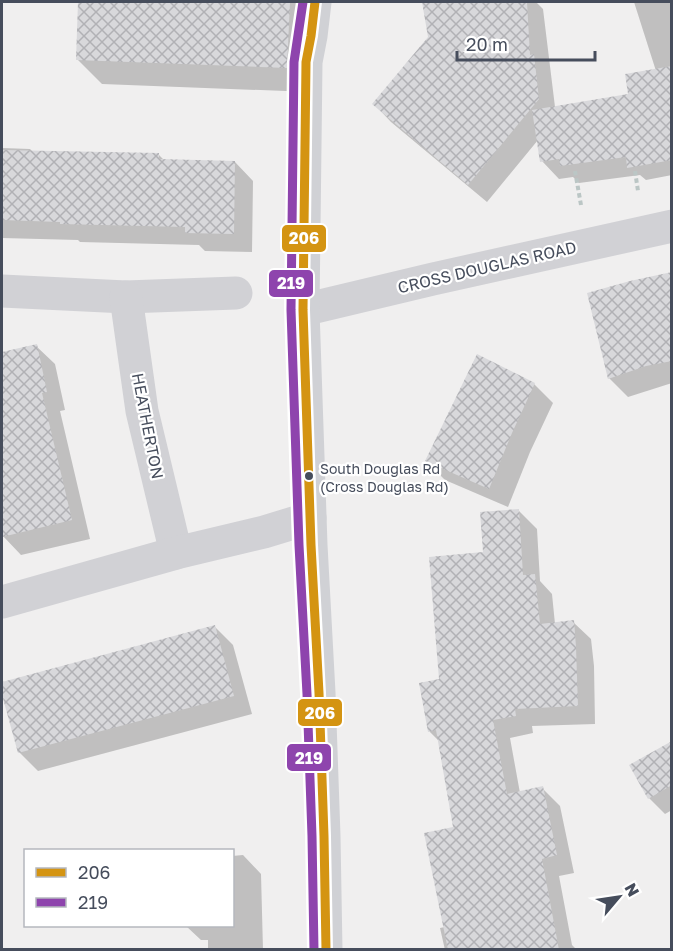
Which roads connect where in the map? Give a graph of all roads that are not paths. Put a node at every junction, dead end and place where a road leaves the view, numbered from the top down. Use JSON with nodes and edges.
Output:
{"nodes":[{"id":1,"x":315,"y":2,"type":"edge"},
{"id":2,"x":672,"y":226,"type":"edge"},
{"id":3,"x":2,"y":291,"type":"edge"},
{"id":4,"x":236,"y":293,"type":"dead end"},
{"id":5,"x":126,"y":297,"type":"junction"},
{"id":6,"x":303,"y":310,"type":"junction"},
{"id":7,"x":310,"y":518,"type":"junction"},
{"id":8,"x":176,"y":553,"type":"junction"},
{"id":9,"x":2,"y":602,"type":"edge"},
{"id":10,"x":326,"y":950,"type":"edge"}],
"edges":[{"from":1,"to":6,"type":"main road"},
{"from":2,"to":6,"type":"street","name":"CROSS DOUGLAS ROAD"},
{"from":3,"to":5,"type":"street"},
{"from":4,"to":5,"type":"street"},
{"from":5,"to":8,"type":"street","name":"HEATHERTON"},
{"from":6,"to":7,"type":"main road"},
{"from":7,"to":8,"type":"street"},
{"from":7,"to":10,"type":"main road"},
{"from":8,"to":9,"type":"street"}]}
